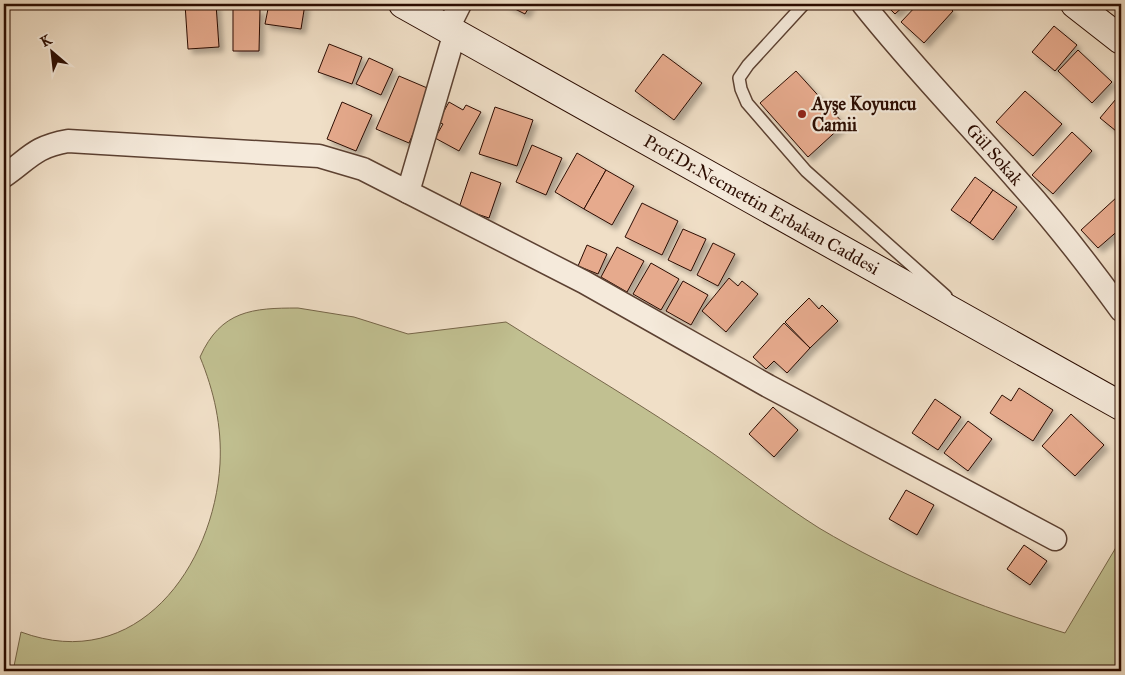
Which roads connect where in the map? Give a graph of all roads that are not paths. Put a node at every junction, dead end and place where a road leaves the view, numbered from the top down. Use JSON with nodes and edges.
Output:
{"nodes":[{"id":1,"x":403,"y":4,"type":"edge"},
{"id":2,"x":460,"y":4,"type":"edge"},
{"id":3,"x":804,"y":4,"type":"edge"},
{"id":4,"x":863,"y":4,"type":"edge"},
{"id":5,"x":1075,"y":4,"type":"edge"},
{"id":6,"x":451,"y":30,"type":"junction"},
{"id":7,"x":1121,"y":40,"type":"edge"},
{"id":8,"x":4,"y":176,"type":"edge"},
{"id":9,"x":408,"y":192,"type":"junction"},
{"id":10,"x":1121,"y":310,"type":"edge"},
{"id":11,"x":979,"y":328,"type":"junction"},
{"id":12,"x":1121,"y":406,"type":"edge"},
{"id":13,"x":1054,"y":539,"type":"dead end"}],
"edges":[{"from":1,"to":6,"type":"main road","name":"Prof.Dr.Necmettin Erbakan Caddesi"},
{"from":2,"to":6,"type":"street"},
{"from":3,"to":11,"type":"lane"},
{"from":4,"to":10,"type":"street","name":"Gül Sokak"},
{"from":5,"to":7,"type":"main road"},
{"from":6,"to":9,"type":"street"},
{"from":6,"to":11,"type":"main road","name":"Prof.Dr.Necmettin Erbakan Caddesi"},
{"from":8,"to":9,"type":"street"},
{"from":9,"to":13,"type":"street"},
{"from":11,"to":12,"type":"main road","name":"Prof.Dr.Necmettin Erbakan Caddesi"}]}
